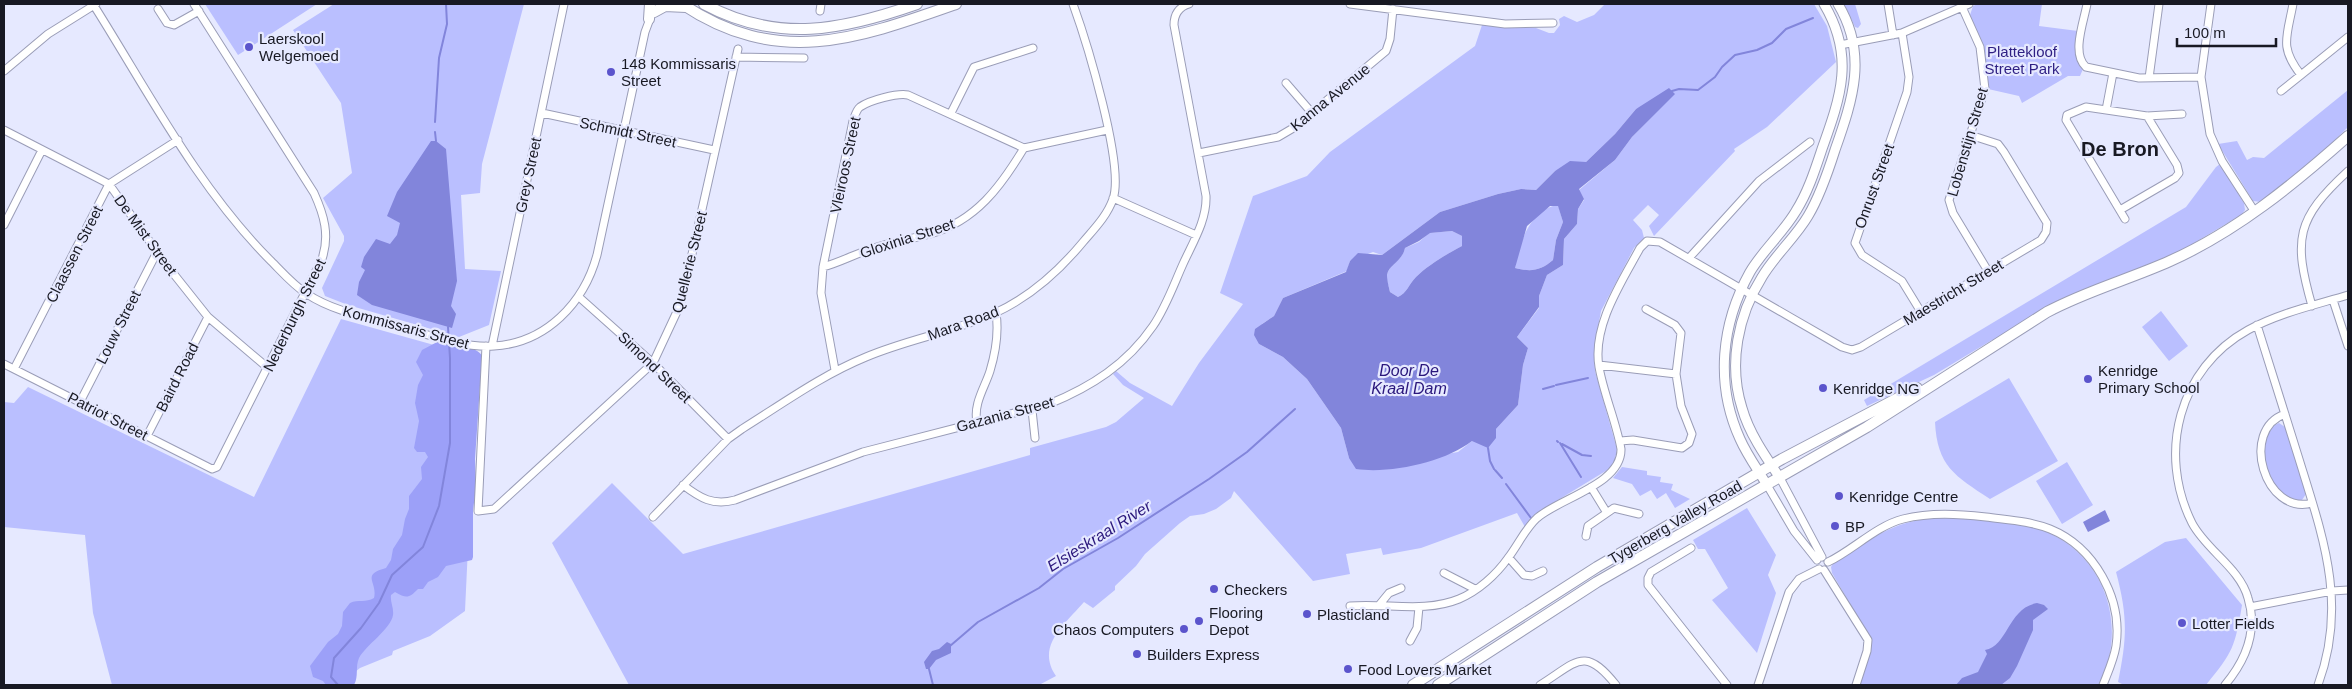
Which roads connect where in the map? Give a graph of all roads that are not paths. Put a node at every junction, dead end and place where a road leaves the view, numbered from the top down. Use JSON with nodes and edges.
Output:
{"nodes":[{"id":1,"x":95,"y":4,"type":"edge"},
{"id":2,"x":194,"y":4,"type":"edge"},
{"id":3,"x":564,"y":4,"type":"edge"},
{"id":4,"x":704,"y":4,"type":"edge"},
{"id":5,"x":917,"y":4,"type":"edge"},
{"id":6,"x":956,"y":4,"type":"edge"},
{"id":7,"x":1073,"y":4,"type":"edge"},
{"id":8,"x":1189,"y":4,"type":"edge"},
{"id":9,"x":1350,"y":4,"type":"edge"},
{"id":10,"x":1824,"y":4,"type":"edge"},
{"id":11,"x":1838,"y":4,"type":"edge"},
{"id":12,"x":1888,"y":4,"type":"edge"},
{"id":13,"x":2087,"y":4,"type":"edge"},
{"id":14,"x":2159,"y":4,"type":"edge"},
{"id":15,"x":2211,"y":4,"type":"edge"},
{"id":16,"x":2293,"y":4,"type":"edge"},
{"id":17,"x":684,"y":5,"type":"edge"},
{"id":18,"x":1966,"y":5,"type":"edge"},
{"id":19,"x":158,"y":9,"type":"dead end"},
{"id":20,"x":1393,"y":9,"type":"junction"},
{"id":21,"x":653,"y":10,"type":"edge"},
{"id":22,"x":199,"y":12,"type":"junction"},
{"id":23,"x":1553,"y":23,"type":"dead end"},
{"id":24,"x":1902,"y":33,"type":"junction"},
{"id":25,"x":1893,"y":35,"type":"junction"},
{"id":26,"x":2348,"y":37,"type":"edge"},
{"id":27,"x":1854,"y":42,"type":"junction"},
{"id":28,"x":1840,"y":45,"type":"junction"},
{"id":29,"x":1033,"y":48,"type":"dead end"},
{"id":30,"x":804,"y":58,"type":"dead end"},
{"id":31,"x":4,"y":71,"type":"edge"},
{"id":32,"x":2113,"y":74,"type":"junction"},
{"id":33,"x":2301,"y":76,"type":"junction"},
{"id":34,"x":2201,"y":77,"type":"junction"},
{"id":35,"x":2149,"y":78,"type":"junction"},
{"id":36,"x":1286,"y":83,"type":"dead end"},
{"id":37,"x":2281,"y":91,"type":"dead end"},
{"id":38,"x":2106,"y":110,"type":"junction"},
{"id":39,"x":542,"y":113,"type":"junction"},
{"id":40,"x":951,"y":113,"type":"junction"},
{"id":41,"x":1312,"y":113,"type":"junction"},
{"id":42,"x":2182,"y":114,"type":"dead end"},
{"id":43,"x":2147,"y":116,"type":"junction"},
{"id":44,"x":4,"y":130,"type":"edge"},
{"id":45,"x":623,"y":130,"type":"junction"},
{"id":46,"x":1107,"y":130,"type":"junction"},
{"id":47,"x":1970,"y":134,"type":"junction"},
{"id":48,"x":2348,"y":137,"type":"edge"},
{"id":49,"x":178,"y":140,"type":"junction"},
{"id":50,"x":1810,"y":142,"type":"dead end"},
{"id":51,"x":1024,"y":148,"type":"junction"},
{"id":52,"x":42,"y":150,"type":"junction"},
{"id":53,"x":714,"y":150,"type":"junction"},
{"id":54,"x":1199,"y":153,"type":"junction"},
{"id":55,"x":2348,"y":170,"type":"edge"},
{"id":56,"x":110,"y":184,"type":"junction"},
{"id":57,"x":1114,"y":198,"type":"junction"},
{"id":58,"x":2120,"y":210,"type":"junction"},
{"id":59,"x":2255,"y":212,"type":"junction"},
{"id":60,"x":2125,"y":219,"type":"dead end"},
{"id":61,"x":4,"y":225,"type":"edge"},
{"id":62,"x":1196,"y":235,"type":"junction"},
{"id":63,"x":156,"y":252,"type":"junction"},
{"id":64,"x":1689,"y":258,"type":"junction"},
{"id":65,"x":823,"y":267,"type":"junction"},
{"id":66,"x":1988,"y":271,"type":"junction"},
{"id":67,"x":1742,"y":289,"type":"junction"},
{"id":68,"x":306,"y":294,"type":"junction"},
{"id":69,"x":1752,"y":295,"type":"junction"},
{"id":70,"x":2348,"y":295,"type":"edge"},
{"id":71,"x":579,"y":297,"type":"junction"},
{"id":72,"x":2333,"y":300,"type":"junction"},
{"id":73,"x":2312,"y":306,"type":"junction"},
{"id":74,"x":1646,"y":309,"type":"dead end"},
{"id":75,"x":1921,"y":312,"type":"junction"},
{"id":76,"x":996,"y":313,"type":"junction"},
{"id":77,"x":208,"y":317,"type":"junction"},
{"id":78,"x":2257,"y":325,"type":"junction"},
{"id":79,"x":489,"y":346,"type":"junction"},
{"id":80,"x":2348,"y":346,"type":"edge"},
{"id":81,"x":653,"y":363,"type":"junction"},
{"id":82,"x":4,"y":364,"type":"edge"},
{"id":83,"x":1599,"y":365,"type":"junction"},
{"id":84,"x":268,"y":368,"type":"junction"},
{"id":85,"x":14,"y":369,"type":"junction"},
{"id":86,"x":835,"y":370,"type":"junction"},
{"id":87,"x":1676,"y":374,"type":"junction"},
{"id":88,"x":1946,"y":376,"type":"junction"},
{"id":89,"x":80,"y":402,"type":"junction"},
{"id":90,"x":1032,"y":410,"type":"junction"},
{"id":91,"x":2285,"y":414,"type":"junction"},
{"id":92,"x":978,"y":422,"type":"junction"},
{"id":93,"x":147,"y":436,"type":"junction"},
{"id":94,"x":1035,"y":438,"type":"dead end"},
{"id":95,"x":728,"y":439,"type":"junction"},
{"id":96,"x":1620,"y":441,"type":"junction"},
{"id":97,"x":1772,"y":466,"type":"junction"},
{"id":98,"x":212,"y":469,"type":"joint"},
{"id":99,"x":1760,"y":473,"type":"junction"},
{"id":100,"x":1782,"y":482,"type":"junction"},
{"id":101,"x":683,"y":484,"type":"junction"},
{"id":102,"x":1767,"y":485,"type":"junction"},
{"id":103,"x":1591,"y":487,"type":"junction"},
{"id":104,"x":2312,"y":503,"type":"junction"},
{"id":105,"x":478,"y":511,"type":"joint"},
{"id":106,"x":1607,"y":513,"type":"junction"},
{"id":107,"x":1640,"y":514,"type":"dead end"},
{"id":108,"x":654,"y":517,"type":"dead end"},
{"id":109,"x":1586,"y":536,"type":"dead end"},
{"id":110,"x":1691,"y":548,"type":"dead end"},
{"id":111,"x":1508,"y":558,"type":"junction"},
{"id":112,"x":1822,"y":564,"type":"junction"},
{"id":113,"x":1543,"y":571,"type":"dead end"},
{"id":114,"x":1444,"y":573,"type":"dead end"},
{"id":115,"x":1401,"y":588,"type":"dead end"},
{"id":116,"x":1475,"y":589,"type":"junction"},
{"id":117,"x":2348,"y":590,"type":"edge"},
{"id":118,"x":2332,"y":591,"type":"junction"},
{"id":119,"x":1380,"y":604,"type":"junction"},
{"id":120,"x":1350,"y":606,"type":"dead end"},
{"id":121,"x":1419,"y":607,"type":"junction"},
{"id":122,"x":2250,"y":607,"type":"junction"},
{"id":123,"x":1410,"y":641,"type":"dead end"},
{"id":124,"x":1414,"y":685,"type":"edge"},
{"id":125,"x":1438,"y":685,"type":"edge"},
{"id":126,"x":1540,"y":685,"type":"edge"},
{"id":127,"x":1616,"y":685,"type":"edge"},
{"id":128,"x":1727,"y":685,"type":"edge"},
{"id":129,"x":1758,"y":685,"type":"edge"},
{"id":130,"x":1856,"y":685,"type":"edge"},
{"id":131,"x":2103,"y":685,"type":"edge"},
{"id":132,"x":2225,"y":685,"type":"edge"},
{"id":133,"x":2318,"y":685,"type":"edge"}],
"edges":[{"from":1,"to":31,"type":"street"},
{"from":1,"to":49,"type":"street","name":"Kommissaris Street"},
{"from":2,"to":22,"type":"street","name":"Nederburgh Street"},
{"from":3,"to":39,"type":"street","name":"Grey Street"},
{"from":4,"to":5,"type":"main road"},
{"from":6,"to":17,"type":"main road"},
{"from":7,"to":46,"type":"street","name":"Mara Road"},
{"from":8,"to":54,"type":"street","name":"Gazania Street"},
{"from":9,"to":20,"type":"street"},
{"from":10,"to":28,"type":"street"},
{"from":11,"to":27,"type":"street"},
{"from":12,"to":25,"type":"street"},
{"from":13,"to":32,"type":"street"},
{"from":14,"to":35,"type":"street"},
{"from":15,"to":34,"type":"street"},
{"from":16,"to":33,"type":"street"},
{"from":17,"to":21,"type":"main road"},
{"from":18,"to":24,"type":"street"},
{"from":18,"to":47,"type":"street","name":"Lobenstijn Street"},
{"from":19,"to":22,"type":"street"},
{"from":20,"to":23,"type":"street"},
{"from":20,"to":41,"type":"street","name":"Kanna Avenue"},
{"from":21,"to":45,"type":"street","name":"Kommissaris Street"},
{"from":22,"to":68,"type":"street","name":"Nederburgh Street"},
{"from":24,"to":25,"type":"street"},
{"from":24,"to":75,"type":"street","name":"Onrust Street"},
{"from":25,"to":27,"type":"street"},
{"from":26,"to":33,"type":"street"},
{"from":27,"to":28,"type":"street"},
{"from":27,"to":69,"type":"street"},
{"from":28,"to":67,"type":"street"},
{"from":29,"to":40,"type":"street"},
{"from":30,"to":53,"type":"street","name":"Quellerie Street"},
{"from":32,"to":35,"type":"street"},
{"from":32,"to":38,"type":"street"},
{"from":33,"to":37,"type":"street"},
{"from":34,"to":35,"type":"street"},
{"from":34,"to":59,"type":"street"},
{"from":36,"to":41,"type":"street"},
{"from":38,"to":43,"type":"street"},
{"from":38,"to":58,"type":"street"},
{"from":39,"to":45,"type":"street","name":"Schmidt Street"},
{"from":39,"to":79,"type":"street","name":"Grey Street"},
{"from":40,"to":51,"type":"street","name":"Vleiroos Street"},
{"from":40,"to":65,"type":"street","name":"Vleiroos Street"},
{"from":41,"to":54,"type":"street","name":"Kanna Avenue"},
{"from":42,"to":43,"type":"street"},
{"from":43,"to":58,"type":"street"},
{"from":44,"to":52,"type":"street","name":"De Mist Street"},
{"from":45,"to":53,"type":"street","name":"Schmidt Street"},
{"from":45,"to":71,"type":"street","name":"Kommissaris Street"},
{"from":46,"to":51,"type":"street"},
{"from":46,"to":57,"type":"street","name":"Mara Road"},
{"from":47,"to":66,"type":"street","name":"Lobenstijn Street"},
{"from":47,"to":66,"type":"street","name":"Maestricht Street"},
{"from":48,"to":59,"type":"main road","name":"Tygerberg Valley Road"},
{"from":49,"to":56,"type":"street","name":"Claassen Street"},
{"from":49,"to":68,"type":"street","name":"Kommissaris Street"},
{"from":50,"to":64,"type":"street"},
{"from":51,"to":65,"type":"street","name":"Gloxinia Street"},
{"from":52,"to":56,"type":"street","name":"De Mist Street"},
{"from":52,"to":61,"type":"street"},
{"from":53,"to":81,"type":"street","name":"Quellerie Street"},
{"from":54,"to":62,"type":"street","name":"Gazania Street"},
{"from":55,"to":73,"type":"street"},
{"from":56,"to":63,"type":"street","name":"De Mist Street"},
{"from":56,"to":85,"type":"street","name":"Claassen Street"},
{"from":57,"to":62,"type":"street"},
{"from":57,"to":76,"type":"street","name":"Mara Road"},
{"from":58,"to":60,"type":"street"},
{"from":59,"to":88,"type":"main road","name":"Tygerberg Valley Road"},
{"from":62,"to":90,"type":"street","name":"Gazania Street"},
{"from":63,"to":77,"type":"street","name":"De Mist Street"},
{"from":63,"to":89,"type":"street","name":"Louw Street"},
{"from":64,"to":67,"type":"street","name":"Maestricht Street"},
{"from":64,"to":83,"type":"street","name":"Maestricht Street"},
{"from":65,"to":86,"type":"street","name":"Vleiroos Street"},
{"from":66,"to":75,"type":"street","name":"Maestricht Street"},
{"from":67,"to":69,"type":"street","name":"Maestricht Street"},
{"from":67,"to":99,"type":"street"},
{"from":68,"to":79,"type":"street","name":"Kommissaris Street"},
{"from":68,"to":84,"type":"street","name":"Nederburgh Street"},
{"from":69,"to":75,"type":"street","name":"Maestricht Street"},
{"from":69,"to":97,"type":"street"},
{"from":70,"to":72,"type":"street"},
{"from":71,"to":79,"type":"street","name":"Kommissaris Street"},
{"from":71,"to":81,"type":"street","name":"Simond Street"},
{"from":72,"to":73,"type":"street"},
{"from":72,"to":80,"type":"street"},
{"from":73,"to":78,"type":"street"},
{"from":74,"to":87,"type":"street"},
{"from":76,"to":86,"type":"street","name":"Mara Road"},
{"from":76,"to":92,"type":"street"},
{"from":77,"to":84,"type":"street","name":"De Mist Street"},
{"from":77,"to":93,"type":"street","name":"Baird Road"},
{"from":78,"to":91,"type":"street"},
{"from":78,"to":122,"type":"street"},
{"from":79,"to":105,"type":"street","name":"Grey Street"},
{"from":81,"to":95,"type":"street","name":"Simond Street"},
{"from":81,"to":105,"type":"street","name":"Quellerie Street"},
{"from":82,"to":85,"type":"street","name":"Patriot Street"},
{"from":83,"to":87,"type":"street"},
{"from":83,"to":96,"type":"street"},
{"from":84,"to":98,"type":"street","name":"Nederburgh Street"},
{"from":85,"to":89,"type":"street","name":"Patriot Street"},
{"from":86,"to":95,"type":"street","name":"Mara Road"},
{"from":87,"to":96,"type":"street"},
{"from":88,"to":97,"type":"main road","name":"Tygerberg Valley Road"},
{"from":88,"to":100,"type":"main road","name":"Tygerberg Valley Road"},
{"from":89,"to":93,"type":"street","name":"Patriot Street"},
{"from":90,"to":92,"type":"street","name":"Gazania Street"},
{"from":90,"to":94,"type":"street"},
{"from":91,"to":104,"type":"street"},
{"from":91,"to":104,"type":"street"},
{"from":92,"to":101,"type":"street","name":"Gazania Street"},
{"from":93,"to":98,"type":"street","name":"Patriot Street"},
{"from":95,"to":101,"type":"street","name":"Mara Road"},
{"from":96,"to":103,"type":"street"},
{"from":97,"to":99,"type":"main road","name":"Tygerberg Valley Road"},
{"from":97,"to":100,"type":"street"},
{"from":99,"to":102,"type":"street"},
{"from":99,"to":124,"type":"main road","name":"Tygerberg Valley Road"},
{"from":100,"to":102,"type":"main road","name":"Tygerberg Valley Road"},
{"from":100,"to":112,"type":"street"},
{"from":101,"to":108,"type":"street","name":"Mara Road"},
{"from":102,"to":112,"type":"street"},
{"from":102,"to":125,"type":"main road","name":"Tygerberg Valley Road"},
{"from":103,"to":106,"type":"street"},
{"from":103,"to":111,"type":"street"},
{"from":104,"to":118,"type":"street"},
{"from":106,"to":107,"type":"street"},
{"from":106,"to":109,"type":"street"},
{"from":110,"to":128,"type":"street"},
{"from":111,"to":113,"type":"street"},
{"from":111,"to":116,"type":"street"},
{"from":112,"to":129,"type":"street"},
{"from":112,"to":130,"type":"street"},
{"from":112,"to":131,"type":"street"},
{"from":114,"to":116,"type":"street"},
{"from":115,"to":119,"type":"street"},
{"from":116,"to":121,"type":"street"},
{"from":117,"to":118,"type":"street"},
{"from":118,"to":122,"type":"street"},
{"from":118,"to":133,"type":"street"},
{"from":119,"to":120,"type":"street"},
{"from":119,"to":121,"type":"street"},
{"from":121,"to":123,"type":"street"},
{"from":122,"to":132,"type":"street"},
{"from":126,"to":127,"type":"street"}]}
